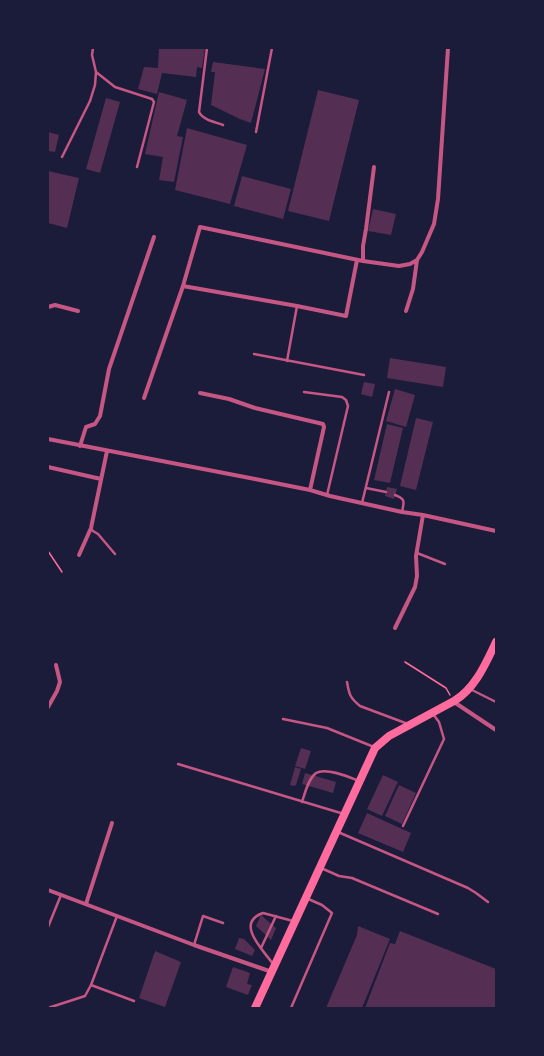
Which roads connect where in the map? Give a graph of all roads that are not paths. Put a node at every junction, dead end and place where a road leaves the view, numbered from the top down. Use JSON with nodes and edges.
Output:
{"nodes":[{"id":1,"x":93,"y":48,"type":"edge"},
{"id":2,"x":207,"y":48,"type":"edge"},
{"id":3,"x":272,"y":48,"type":"edge"},
{"id":4,"x":448,"y":48,"type":"edge"},
{"id":5,"x":96,"y":72,"type":"junction"},
{"id":6,"x":223,"y":125,"type":"dead end"},
{"id":7,"x":256,"y":132,"type":"dead end"},
{"id":8,"x":62,"y":157,"type":"dead end"},
{"id":9,"x":374,"y":167,"type":"dead end"},
{"id":10,"x":137,"y":168,"type":"dead end"},
{"id":11,"x":154,"y":237,"type":"dead end"},
{"id":12,"x":357,"y":260,"type":"junction"},
{"id":13,"x":417,"y":260,"type":"junction"},
{"id":14,"x":363,"y":261,"type":"junction"},
{"id":15,"x":183,"y":286,"type":"junction"},
{"id":16,"x":297,"y":306,"type":"junction"},
{"id":17,"x":48,"y":307,"type":"edge"},
{"id":18,"x":78,"y":311,"type":"dead end"},
{"id":19,"x":406,"y":311,"type":"dead end"},
{"id":20,"x":254,"y":354,"type":"dead end"},
{"id":21,"x":287,"y":361,"type":"junction"},
{"id":22,"x":364,"y":375,"type":"dead end"},
{"id":23,"x":304,"y":392,"type":"dead end"},
{"id":24,"x":389,"y":392,"type":"dead end"},
{"id":25,"x":200,"y":393,"type":"dead end"},
{"id":26,"x":144,"y":398,"type":"dead end"},
{"id":27,"x":48,"y":439,"type":"edge"},
{"id":28,"x":80,"y":446,"type":"junction"},
{"id":29,"x":107,"y":451,"type":"junction"},
{"id":30,"x":48,"y":468,"type":"edge"},
{"id":31,"x":101,"y":479,"type":"junction"},
{"id":32,"x":366,"y":488,"type":"junction"},
{"id":33,"x":310,"y":490,"type":"junction"},
{"id":34,"x":386,"y":492,"type":"dead end"},
{"id":35,"x":396,"y":494,"type":"dead end"},
{"id":36,"x":327,"y":495,"type":"junction"},
{"id":37,"x":362,"y":503,"type":"junction"},
{"id":38,"x":402,"y":512,"type":"junction"},
{"id":39,"x":423,"y":515,"type":"junction"},
{"id":40,"x":91,"y":528,"type":"junction"},
{"id":41,"x":496,"y":531,"type":"edge"},
{"id":42,"x":417,"y":553,"type":"junction"},
{"id":43,"x":115,"y":554,"type":"dead end"},
{"id":44,"x":79,"y":555,"type":"dead end"},
{"id":45,"x":445,"y":564,"type":"dead end"},
{"id":46,"x":395,"y":628,"type":"dead end"},
{"id":47,"x":496,"y":642,"type":"edge"},
{"id":48,"x":56,"y":665,"type":"dead end"},
{"id":49,"x":347,"y":682,"type":"dead end"},
{"id":50,"x":469,"y":689,"type":"junction"},
{"id":51,"x":454,"y":701,"type":"junction"},
{"id":52,"x":496,"y":702,"type":"edge"},
{"id":53,"x":48,"y":707,"type":"edge"},
{"id":54,"x":432,"y":712,"type":"junction"},
{"id":55,"x":283,"y":719,"type":"dead end"},
{"id":56,"x":410,"y":724,"type":"junction"},
{"id":57,"x":496,"y":730,"type":"edge"},
{"id":58,"x":375,"y":748,"type":"junction"},
{"id":59,"x":178,"y":764,"type":"dead end"},
{"id":60,"x":359,"y":781,"type":"junction"},
{"id":61,"x":302,"y":802,"type":"junction"},
{"id":62,"x":344,"y":814,"type":"junction"},
{"id":63,"x":112,"y":823,"type":"dead end"},
{"id":64,"x":404,"y":826,"type":"dead end"},
{"id":65,"x":336,"y":832,"type":"junction"},
{"id":66,"x":320,"y":868,"type":"junction"},
{"id":67,"x":48,"y":890,"type":"edge"},
{"id":68,"x":61,"y":895,"type":"junction"},
{"id":69,"x":306,"y":898,"type":"junction"},
{"id":70,"x":488,"y":902,"type":"dead end"},
{"id":71,"x":86,"y":904,"type":"junction"},
{"id":72,"x":438,"y":914,"type":"dead end"},
{"id":73,"x":117,"y":916,"type":"junction"},
{"id":74,"x":276,"y":916,"type":"junction"},
{"id":75,"x":295,"y":921,"type":"junction"},
{"id":76,"x":223,"y":923,"type":"dead end"},
{"id":77,"x":48,"y":927,"type":"edge"},
{"id":78,"x":194,"y":945,"type":"junction"},
{"id":79,"x":261,"y":948,"type":"junction"},
{"id":80,"x":273,"y":969,"type":"junction"},
{"id":81,"x":91,"y":985,"type":"junction"},
{"id":82,"x":134,"y":1001,"type":"dead end"},
{"id":83,"x":48,"y":1008,"type":"edge"},
{"id":84,"x":255,"y":1008,"type":"edge"},
{"id":85,"x":291,"y":1008,"type":"edge"}],
"edges":[{"from":1,"to":5,"type":"lane"},
{"from":2,"to":6,"type":"lane"},
{"from":3,"to":7,"type":"lane"},
{"from":4,"to":13,"type":"street"},
{"from":5,"to":8,"type":"lane"},
{"from":5,"to":10,"type":"lane"},
{"from":9,"to":14,"type":"street"},
{"from":11,"to":28,"type":"street"},
{"from":12,"to":14,"type":"street"},
{"from":12,"to":15,"type":"street"},
{"from":12,"to":16,"type":"street"},
{"from":13,"to":14,"type":"street"},
{"from":13,"to":19,"type":"street"},
{"from":15,"to":16,"type":"street"},
{"from":15,"to":26,"type":"street"},
{"from":16,"to":21,"type":"lane"},
{"from":17,"to":18,"type":"street"},
{"from":20,"to":21,"type":"lane"},
{"from":21,"to":22,"type":"lane"},
{"from":23,"to":36,"type":"lane"},
{"from":24,"to":32,"type":"lane"},
{"from":25,"to":33,"type":"street"},
{"from":27,"to":28,"type":"street"},
{"from":28,"to":29,"type":"street"},
{"from":29,"to":31,"type":"street"},
{"from":29,"to":33,"type":"street"},
{"from":30,"to":31,"type":"street"},
{"from":31,"to":40,"type":"street"},
{"from":32,"to":34,"type":"lane"},
{"from":32,"to":37,"type":"lane"},
{"from":33,"to":36,"type":"street"},
{"from":35,"to":38,"type":"lane"},
{"from":36,"to":37,"type":"street"},
{"from":37,"to":38,"type":"street"},
{"from":38,"to":39,"type":"street"},
{"from":39,"to":41,"type":"street"},
{"from":39,"to":42,"type":"street"},
{"from":40,"to":43,"type":"lane"},
{"from":40,"to":44,"type":"street"},
{"from":42,"to":45,"type":"lane"},
{"from":42,"to":46,"type":"street"},
{"from":47,"to":50,"type":"highway"},
{"from":48,"to":53,"type":"street"},
{"from":49,"to":56,"type":"lane"},
{"from":50,"to":51,"type":"highway"},
{"from":50,"to":52,"type":"lane"},
{"from":51,"to":54,"type":"highway"},
{"from":51,"to":57,"type":"street"},
{"from":54,"to":56,"type":"highway"},
{"from":54,"to":64,"type":"lane"},
{"from":55,"to":58,"type":"lane"},
{"from":56,"to":58,"type":"highway"},
{"from":58,"to":60,"type":"highway"},
{"from":59,"to":61,"type":"lane"},
{"from":60,"to":61,"type":"lane"},
{"from":60,"to":62,"type":"highway"},
{"from":61,"to":62,"type":"lane"},
{"from":62,"to":65,"type":"highway"},
{"from":63,"to":71,"type":"street"},
{"from":65,"to":66,"type":"highway"},
{"from":65,"to":70,"type":"lane"},
{"from":66,"to":69,"type":"highway"},
{"from":66,"to":72,"type":"lane"},
{"from":67,"to":68,"type":"street"},
{"from":68,"to":71,"type":"street"},
{"from":68,"to":77,"type":"lane"},
{"from":69,"to":75,"type":"highway"},
{"from":69,"to":85,"type":"lane"},
{"from":71,"to":73,"type":"street"},
{"from":73,"to":78,"type":"street"},
{"from":73,"to":81,"type":"lane"},
{"from":74,"to":75,"type":"lane"},
{"from":74,"to":79,"type":"lane"},
{"from":74,"to":79,"type":"lane"},
{"from":75,"to":80,"type":"highway"},
{"from":76,"to":78,"type":"lane"},
{"from":78,"to":80,"type":"street"},
{"from":79,"to":80,"type":"lane"},
{"from":80,"to":84,"type":"highway"},
{"from":81,"to":82,"type":"lane"},
{"from":81,"to":83,"type":"lane"}]}
